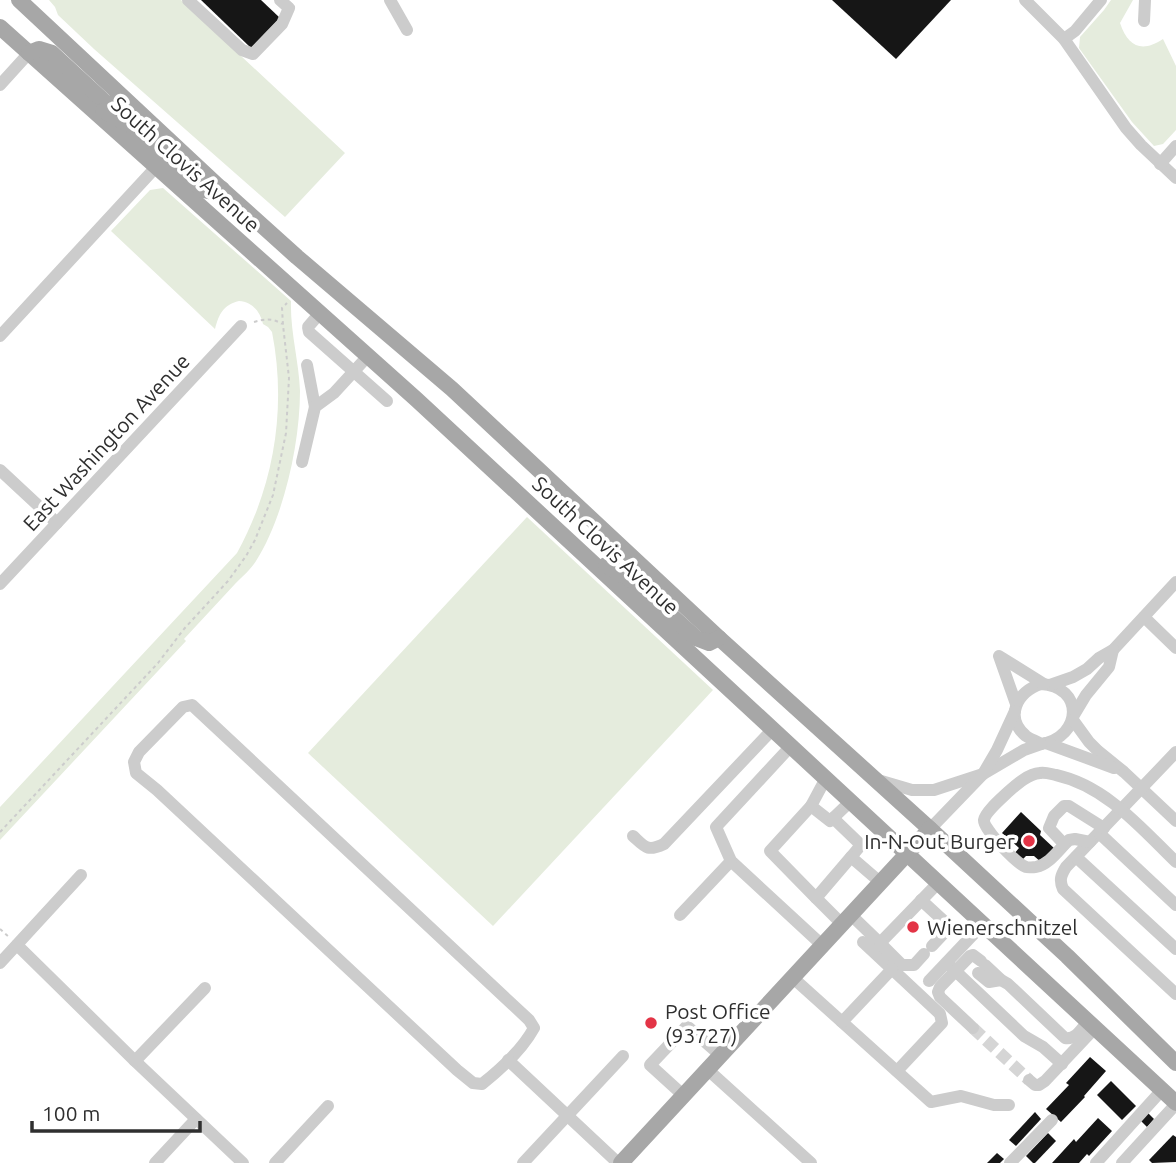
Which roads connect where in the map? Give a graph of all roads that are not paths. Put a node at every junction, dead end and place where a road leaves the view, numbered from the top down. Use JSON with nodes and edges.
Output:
{"nodes":[{"id":1,"x":19,"y":0,"type":"edge"},
{"id":2,"x":188,"y":0,"type":"edge"},
{"id":3,"x":280,"y":0,"type":"edge"},
{"id":4,"x":390,"y":0,"type":"edge"},
{"id":5,"x":1025,"y":0,"type":"edge"},
{"id":6,"x":1101,"y":0,"type":"edge"},
{"id":7,"x":1145,"y":0,"type":"edge"},
{"id":8,"x":1144,"y":21,"type":"dead end"},
{"id":9,"x":0,"y":27,"type":"edge"},
{"id":10,"x":407,"y":30,"type":"dead end"},
{"id":11,"x":1064,"y":39,"type":"junction"},
{"id":12,"x":29,"y":53,"type":"junction"},
{"id":13,"x":0,"y":85,"type":"edge"},
{"id":14,"x":85,"y":103,"type":"junction"},
{"id":15,"x":152,"y":126,"type":"junction"},
{"id":16,"x":1176,"y":146,"type":"edge"},
{"id":17,"x":1160,"y":164,"type":"junction"},
{"id":18,"x":157,"y":166,"type":"junction"},
{"id":19,"x":1176,"y":178,"type":"edge"},
{"id":20,"x":222,"y":189,"type":"junction"},
{"id":21,"x":320,"y":313,"type":"junction"},
{"id":22,"x":241,"y":326,"type":"road end"},
{"id":23,"x":0,"y":337,"type":"edge"},
{"id":24,"x":369,"y":356,"type":"junction"},
{"id":25,"x":307,"y":365,"type":"dead end"},
{"id":26,"x":354,"y":372,"type":"junction"},
{"id":27,"x":387,"y":401,"type":"dead end"},
{"id":28,"x":315,"y":407,"type":"junction"},
{"id":29,"x":302,"y":462,"type":"dead end"},
{"id":30,"x":0,"y":470,"type":"edge"},
{"id":31,"x":57,"y":523,"type":"junction"},
{"id":32,"x":582,"y":552,"type":"junction"},
{"id":33,"x":1176,"y":582,"type":"edge"},
{"id":34,"x":0,"y":584,"type":"edge"},
{"id":35,"x":1144,"y":617,"type":"junction"},
{"id":36,"x":719,"y":638,"type":"junction"},
{"id":37,"x":1176,"y":648,"type":"edge"},
{"id":38,"x":1114,"y":650,"type":"junction"},
{"id":39,"x":1047,"y":685,"type":"junction"},
{"id":40,"x":1016,"y":707,"type":"junction"},
{"id":41,"x":1073,"y":717,"type":"junction"},
{"id":42,"x":773,"y":729,"type":"junction"},
{"id":43,"x":1044,"y":743,"type":"junction"},
{"id":44,"x":791,"y":746,"type":"junction"},
{"id":45,"x":1176,"y":752,"type":"edge"},
{"id":46,"x":1124,"y":772,"type":"junction"},
{"id":47,"x":983,"y":774,"type":"junction"},
{"id":48,"x":826,"y":778,"type":"junction"},
{"id":49,"x":876,"y":779,"type":"junction"},
{"id":50,"x":1142,"y":789,"type":"junction"},
{"id":51,"x":850,"y":801,"type":"junction"},
{"id":52,"x":811,"y":806,"type":"junction"},
{"id":53,"x":1121,"y":810,"type":"junction"},
{"id":54,"x":833,"y":818,"type":"junction"},
{"id":55,"x":1176,"y":821,"type":"edge"},
{"id":56,"x":930,"y":829,"type":"junction"},
{"id":57,"x":1098,"y":834,"type":"junction"},
{"id":58,"x":633,"y":836,"type":"dead end"},
{"id":59,"x":1064,"y":844,"type":"junction"},
{"id":60,"x":907,"y":853,"type":"junction"},
{"id":61,"x":851,"y":857,"type":"junction"},
{"id":62,"x":1076,"y":857,"type":"junction"},
{"id":63,"x":731,"y":861,"type":"junction"},
{"id":64,"x":1176,"y":862,"type":"edge"},
{"id":65,"x":81,"y":876,"type":"dead end"},
{"id":66,"x":880,"y":882,"type":"junction"},
{"id":67,"x":939,"y":882,"type":"junction"},
{"id":68,"x":816,"y":898,"type":"junction"},
{"id":69,"x":921,"y":900,"type":"junction"},
{"id":70,"x":1176,"y":905,"type":"edge"},
{"id":71,"x":680,"y":915,"type":"dead end"},
{"id":72,"x":846,"y":918,"type":"junction"},
{"id":73,"x":984,"y":924,"type":"junction"},
{"id":74,"x":863,"y":942,"type":"dead end"},
{"id":75,"x":880,"y":943,"type":"junction"},
{"id":76,"x":17,"y":945,"type":"junction"},
{"id":77,"x":822,"y":945,"type":"junction"},
{"id":78,"x":1176,"y":949,"type":"edge"},
{"id":79,"x":0,"y":963,"type":"edge"},
{"id":80,"x":951,"y":967,"type":"junction"},
{"id":81,"x":892,"y":969,"type":"junction"},
{"id":82,"x":792,"y":977,"type":"junction"},
{"id":83,"x":929,"y":981,"type":"dead end"},
{"id":84,"x":205,"y":988,"type":"dead end"},
{"id":85,"x":1176,"y":994,"type":"edge"},
{"id":86,"x":842,"y":1022,"type":"junction"},
{"id":87,"x":1092,"y":1025,"type":"junction"},
{"id":88,"x":973,"y":1028,"type":"tunnel mouth"},
{"id":89,"x":1173,"y":1053,"type":"edge"},
{"id":90,"x":720,"y":1055,"type":"junction"},
{"id":91,"x":623,"y":1056,"type":"dead end"},
{"id":92,"x":508,"y":1060,"type":"junction"},
{"id":93,"x":135,"y":1061,"type":"junction"},
{"id":94,"x":1062,"y":1064,"type":"junction"},
{"id":95,"x":707,"y":1069,"type":"junction"},
{"id":96,"x":897,"y":1071,"type":"junction"},
{"id":97,"x":1029,"y":1080,"type":"dead end"},
{"id":98,"x":1162,"y":1090,"type":"junction"},
{"id":99,"x":682,"y":1095,"type":"junction"},
{"id":100,"x":1176,"y":1103,"type":"edge"},
{"id":101,"x":1009,"y":1105,"type":"dead end"},
{"id":102,"x":328,"y":1106,"type":"dead end"},
{"id":103,"x":568,"y":1116,"type":"junction"},
{"id":104,"x":196,"y":1119,"type":"junction"},
{"id":105,"x":1052,"y":1120,"type":"dead end"},
{"id":106,"x":1127,"y":1130,"type":"junction"},
{"id":107,"x":1141,"y":1142,"type":"junction"},
{"id":108,"x":155,"y":1163,"type":"edge"},
{"id":109,"x":243,"y":1163,"type":"edge"},
{"id":110,"x":275,"y":1163,"type":"edge"},
{"id":111,"x":523,"y":1163,"type":"edge"},
{"id":112,"x":619,"y":1163,"type":"edge"},
{"id":113,"x":811,"y":1163,"type":"edge"},
{"id":114,"x":1010,"y":1163,"type":"edge"},
{"id":115,"x":1096,"y":1163,"type":"edge"},
{"id":116,"x":1122,"y":1163,"type":"edge"}],
"edges":[{"from":1,"to":15,"type":"main road","name":"South Clovis Avenue"},
{"from":2,"to":3,"type":"street"},
{"from":4,"to":10,"type":"street"},
{"from":5,"to":11,"type":"street"},
{"from":6,"to":11,"type":"street"},
{"from":7,"to":8,"type":"street"},
{"from":9,"to":12,"type":"main road","name":"South Clovis Avenue"},
{"from":11,"to":17,"type":"street"},
{"from":12,"to":13,"type":"street"},
{"from":12,"to":14,"type":"main road","name":"South Clovis Avenue"},
{"from":12,"to":15,"type":"main road"},
{"from":14,"to":18,"type":"main road","name":"South Clovis Avenue"},
{"from":14,"to":20,"type":"main road"},
{"from":15,"to":20,"type":"main road","name":"South Clovis Avenue"},
{"from":16,"to":17,"type":"street"},
{"from":17,"to":19,"type":"street"},
{"from":18,"to":21,"type":"main road","name":"South Clovis Avenue"},
{"from":18,"to":23,"type":"street"},
{"from":20,"to":36,"type":"main road","name":"South Clovis Avenue"},
{"from":21,"to":24,"type":"main road","name":"South Clovis Avenue"},
{"from":21,"to":26,"type":"street"},
{"from":22,"to":31,"type":"street","name":"East Washington Avenue"},
{"from":24,"to":26,"type":"street"},
{"from":24,"to":32,"type":"main road","name":"South Clovis Avenue"},
{"from":25,"to":28,"type":"street"},
{"from":26,"to":27,"type":"street"},
{"from":26,"to":28,"type":"street"},
{"from":28,"to":29,"type":"street"},
{"from":30,"to":31,"type":"street"},
{"from":31,"to":34,"type":"street","name":"East Washington Avenue"},
{"from":32,"to":36,"type":"main road"},
{"from":32,"to":42,"type":"main road","name":"South Clovis Avenue"},
{"from":33,"to":35,"type":"street"},
{"from":35,"to":37,"type":"street"},
{"from":35,"to":38,"type":"street"},
{"from":36,"to":49,"type":"main road","name":"South Clovis Avenue"},
{"from":38,"to":39,"type":"street"},
{"from":38,"to":41,"type":"street"},
{"from":39,"to":40,"type":"street"},
{"from":39,"to":40,"type":"street"},
{"from":39,"to":41,"type":"street"},
{"from":40,"to":43,"type":"street"},
{"from":40,"to":47,"type":"street"},
{"from":41,"to":43,"type":"street"},
{"from":41,"to":46,"type":"street"},
{"from":42,"to":44,"type":"main road","name":"South Clovis Avenue"},
{"from":42,"to":58,"type":"street"},
{"from":43,"to":46,"type":"street"},
{"from":43,"to":47,"type":"street"},
{"from":44,"to":48,"type":"main road","name":"South Clovis Avenue"},
{"from":44,"to":63,"type":"street"},
{"from":45,"to":50,"type":"street"},
{"from":46,"to":50,"type":"street"},
{"from":47,"to":49,"type":"street"},
{"from":47,"to":56,"type":"street"},
{"from":48,"to":51,"type":"main road","name":"South Clovis Avenue"},
{"from":48,"to":52,"type":"street"},
{"from":49,"to":56,"type":"main road","name":"South Clovis Avenue"},
{"from":50,"to":53,"type":"street"},
{"from":50,"to":55,"type":"street"},
{"from":51,"to":54,"type":"street"},
{"from":51,"to":60,"type":"main road","name":"South Clovis Avenue"},
{"from":52,"to":54,"type":"street"},
{"from":52,"to":68,"type":"street"},
{"from":53,"to":57,"type":"street"},
{"from":53,"to":59,"type":"street"},
{"from":53,"to":64,"type":"street"},
{"from":54,"to":61,"type":"street"},
{"from":56,"to":60,"type":"main road"},
{"from":56,"to":89,"type":"main road","name":"South Clovis Avenue"},
{"from":57,"to":59,"type":"street"},
{"from":57,"to":59,"type":"street"},
{"from":57,"to":62,"type":"street"},
{"from":57,"to":70,"type":"street"},
{"from":60,"to":66,"type":"main road"},
{"from":60,"to":67,"type":"main road","name":"South Clovis Avenue"},
{"from":61,"to":66,"type":"street"},
{"from":61,"to":68,"type":"street"},
{"from":62,"to":78,"type":"street"},
{"from":62,"to":85,"type":"street"},
{"from":63,"to":71,"type":"street"},
{"from":63,"to":77,"type":"street"},
{"from":65,"to":76,"type":"street"},
{"from":66,"to":72,"type":"main road"},
{"from":67,"to":69,"type":"street"},
{"from":67,"to":73,"type":"main road","name":"South Clovis Avenue"},
{"from":68,"to":72,"type":"street"},
{"from":69,"to":75,"type":"street"},
{"from":69,"to":75,"type":"street"},
{"from":72,"to":75,"type":"street"},
{"from":72,"to":77,"type":"main road"},
{"from":73,"to":80,"type":"street"},
{"from":73,"to":87,"type":"main road","name":"South Clovis Avenue"},
{"from":74,"to":81,"type":"street"},
{"from":76,"to":79,"type":"street"},
{"from":76,"to":93,"type":"street"},
{"from":77,"to":82,"type":"main road"},
{"from":80,"to":83,"type":"street"},
{"from":80,"to":87,"type":"street"},
{"from":80,"to":88,"type":"street"},
{"from":80,"to":94,"type":"street"},
{"from":81,"to":86,"type":"street"},
{"from":81,"to":96,"type":"street"},
{"from":82,"to":86,"type":"street"},
{"from":82,"to":90,"type":"main road"},
{"from":84,"to":93,"type":"street"},
{"from":86,"to":96,"type":"street"},
{"from":87,"to":94,"type":"street"},
{"from":87,"to":98,"type":"main road","name":"South Clovis Avenue"},
{"from":90,"to":95,"type":"main road"},
{"from":90,"to":99,"type":"street"},
{"from":91,"to":103,"type":"street"},
{"from":92,"to":92,"type":"street"},
{"from":92,"to":103,"type":"street"},
{"from":93,"to":104,"type":"street"},
{"from":94,"to":97,"type":"street"},
{"from":95,"to":99,"type":"main road"},
{"from":95,"to":113,"type":"street"},
{"from":96,"to":101,"type":"street"},
{"from":98,"to":100,"type":"main road","name":"South Clovis Avenue"},
{"from":98,"to":106,"type":"street"},
{"from":99,"to":112,"type":"main road"},
{"from":100,"to":107,"type":"street"},
{"from":102,"to":110,"type":"street"},
{"from":103,"to":111,"type":"street"},
{"from":103,"to":112,"type":"street"},
{"from":104,"to":108,"type":"street"},
{"from":104,"to":109,"type":"street"},
{"from":105,"to":114,"type":"street"},
{"from":106,"to":107,"type":"street"},
{"from":106,"to":115,"type":"street"},
{"from":107,"to":116,"type":"street"}]}
